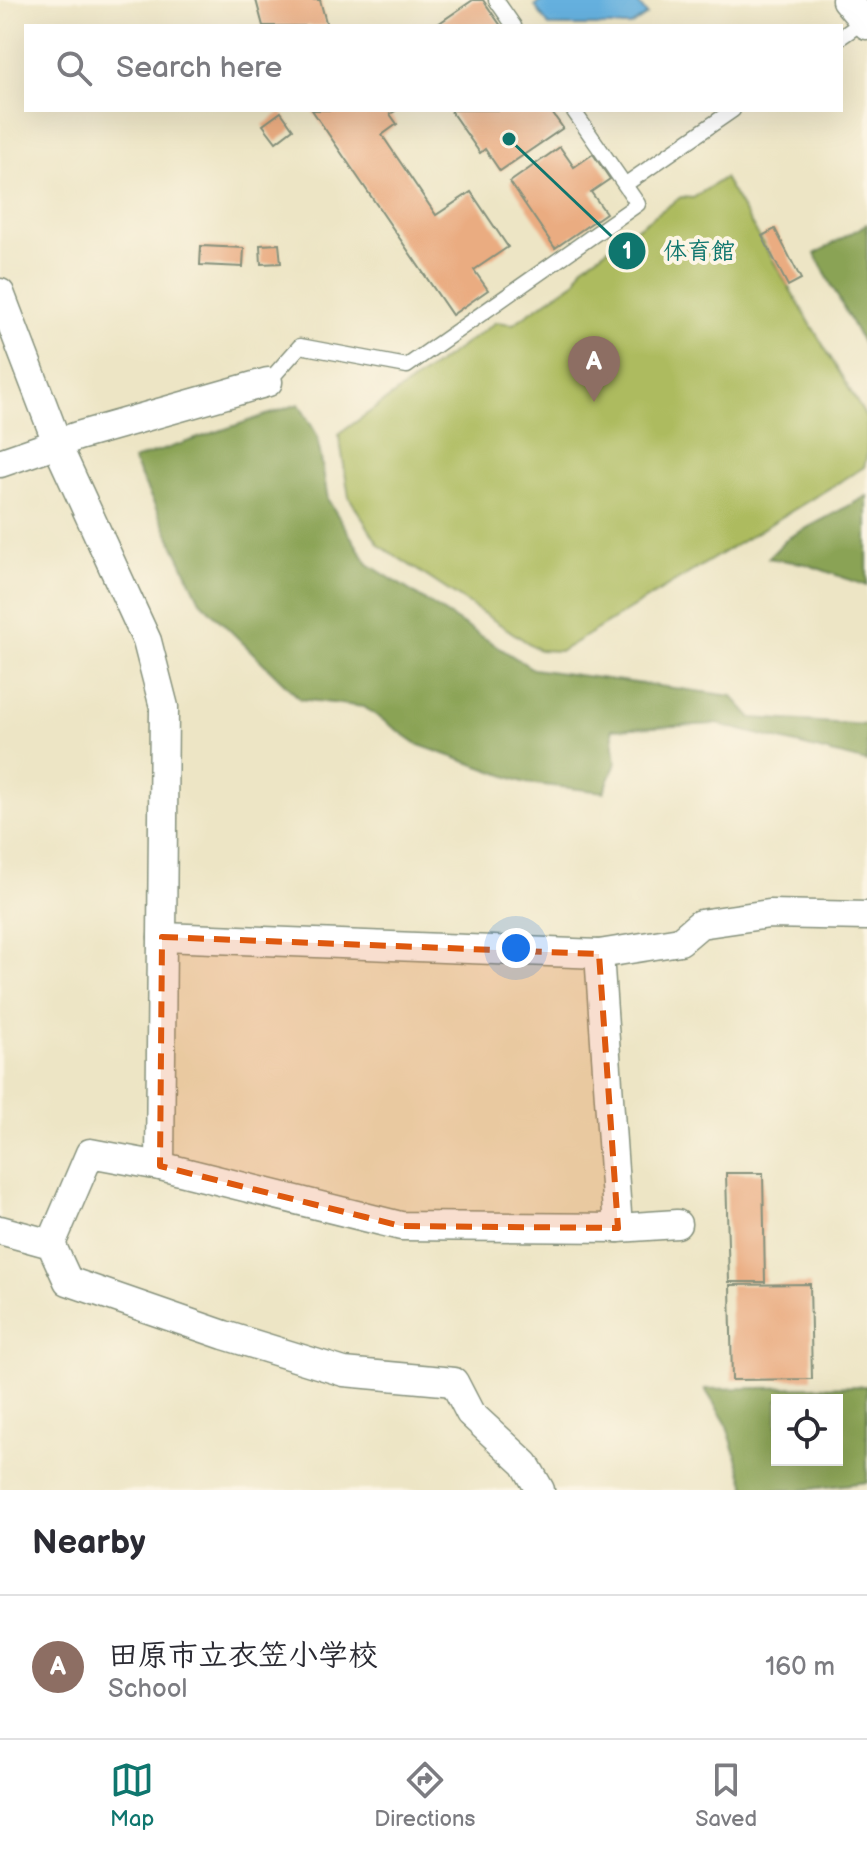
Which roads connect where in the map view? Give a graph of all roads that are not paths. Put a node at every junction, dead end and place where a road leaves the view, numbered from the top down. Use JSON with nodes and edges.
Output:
{"nodes":[{"id":1,"x":496,"y":0,"type":"edge"},
{"id":2,"x":513,"y":24,"type":"edge"},
{"id":3,"x":574,"y":112,"type":"edge"},
{"id":4,"x":730,"y":112,"type":"edge"},
{"id":5,"x":626,"y":184,"type":"junction"},
{"id":6,"x":0,"y":293,"type":"edge"},
{"id":7,"x":268,"y":382,"type":"joint"},
{"id":8,"x":59,"y":443,"type":"junction"},
{"id":9,"x":0,"y":463,"type":"edge"},
{"id":10,"x":867,"y":916,"type":"edge"},
{"id":11,"x":162,"y":937,"type":"junction"},
{"id":12,"x":599,"y":954,"type":"junction"},
{"id":13,"x":160,"y":1166,"type":"junction"},
{"id":14,"x":677,"y":1224,"type":"dead end"},
{"id":15,"x":618,"y":1228,"type":"junction"},
{"id":16,"x":0,"y":1230,"type":"edge"},
{"id":17,"x":51,"y":1244,"type":"junction"},
{"id":18,"x":540,"y":1490,"type":"edge"}],
"edges":[{"from":1,"to":2,"type":"lane"},
{"from":3,"to":5,"type":"lane"},
{"from":4,"to":5,"type":"lane"},
{"from":5,"to":7,"type":"lane"},
{"from":6,"to":8,"type":"street"},
{"from":7,"to":8,"type":"street"},
{"from":8,"to":9,"type":"street"},
{"from":8,"to":11,"type":"street"},
{"from":10,"to":12,"type":"street"},
{"from":11,"to":12,"type":"street"},
{"from":11,"to":13,"type":"street"},
{"from":12,"to":15,"type":"street"},
{"from":13,"to":15,"type":"street"},
{"from":13,"to":17,"type":"street"},
{"from":14,"to":15,"type":"street"},
{"from":16,"to":17,"type":"street"},
{"from":17,"to":18,"type":"street"}]}
